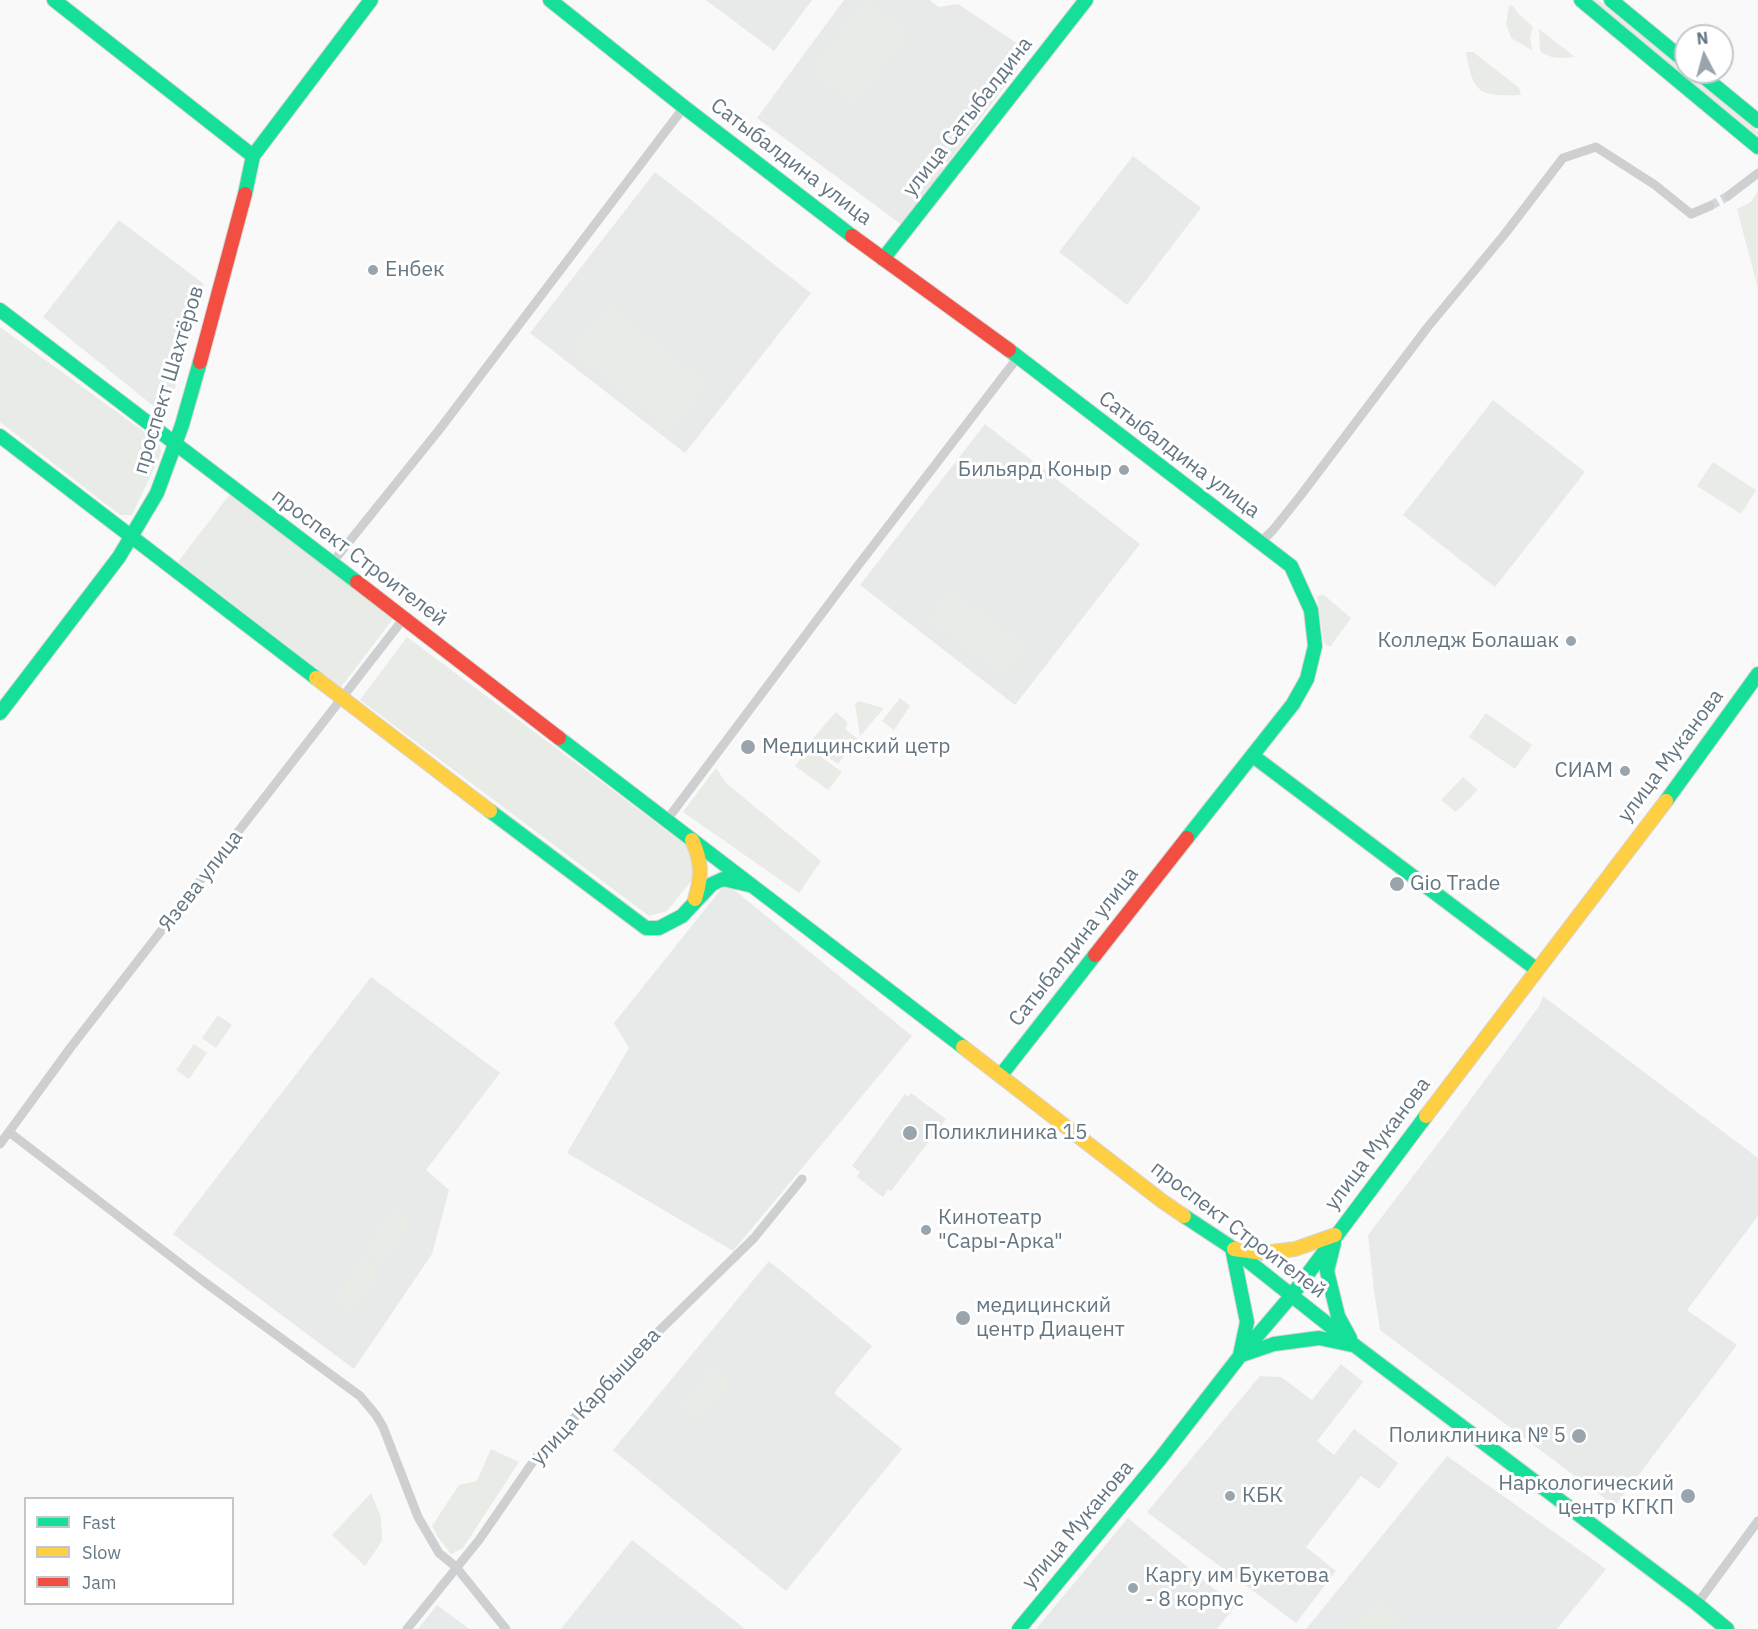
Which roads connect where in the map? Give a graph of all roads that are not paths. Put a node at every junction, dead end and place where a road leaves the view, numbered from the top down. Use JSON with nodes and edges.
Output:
{"nodes":[{"id":1,"x":54,"y":0,"type":"edge"},
{"id":2,"x":371,"y":0,"type":"edge"},
{"id":3,"x":550,"y":0,"type":"edge"},
{"id":4,"x":1086,"y":0,"type":"edge"},
{"id":5,"x":1581,"y":0,"type":"edge"},
{"id":6,"x":1611,"y":0,"type":"edge"},
{"id":7,"x":1674,"y":52,"type":"edge"},
{"id":8,"x":1713,"y":84,"type":"edge"},
{"id":9,"x":684,"y":107,"type":"junction"},
{"id":10,"x":1758,"y":121,"type":"edge"},
{"id":11,"x":1758,"y":147,"type":"edge"},
{"id":12,"x":253,"y":156,"type":"junction"},
{"id":13,"x":1758,"y":173,"type":"edge"},
{"id":14,"x":1728,"y":196,"type":"tunnel mouth"},
{"id":15,"x":1710,"y":206,"type":"tunnel mouth"},
{"id":16,"x":883,"y":259,"type":"junction"},
{"id":17,"x":0,"y":310,"type":"edge"},
{"id":18,"x":1018,"y":357,"type":"junction"},
{"id":19,"x":0,"y":436,"type":"edge"},
{"id":20,"x":175,"y":444,"type":"junction"},
{"id":21,"x":132,"y":536,"type":"junction"},
{"id":22,"x":1260,"y":543,"type":"junction"},
{"id":23,"x":332,"y":563,"type":"junction"},
{"id":24,"x":404,"y":618,"type":"junction"},
{"id":25,"x":1758,"y":675,"type":"edge"},
{"id":26,"x":342,"y":699,"type":"junction"},
{"id":27,"x":0,"y":713,"type":"edge"},
{"id":28,"x":1253,"y":756,"type":"junction"},
{"id":29,"x":666,"y":821,"type":"junction"},
{"id":30,"x":692,"y":839,"type":"junction"},
{"id":31,"x":756,"y":887,"type":"junction"},
{"id":32,"x":693,"y":904,"type":"junction"},
{"id":33,"x":1536,"y":969,"type":"junction"},
{"id":34,"x":1001,"y":1075,"type":"junction"},
{"id":35,"x":9,"y":1132,"type":"junction"},
{"id":36,"x":0,"y":1144,"type":"edge"},
{"id":37,"x":802,"y":1179,"type":"dead end"},
{"id":38,"x":1336,"y":1234,"type":"junction"},
{"id":39,"x":1232,"y":1248,"type":"junction"},
{"id":40,"x":1292,"y":1295,"type":"junction"},
{"id":41,"x":1354,"y":1345,"type":"junction"},
{"id":42,"x":1240,"y":1356,"type":"junction"},
{"id":43,"x":1758,"y":1521,"type":"edge"},
{"id":44,"x":456,"y":1567,"type":"junction"},
{"id":45,"x":1697,"y":1604,"type":"junction"},
{"id":46,"x":407,"y":1629,"type":"edge"},
{"id":47,"x":506,"y":1629,"type":"edge"},
{"id":48,"x":1019,"y":1629,"type":"edge"},
{"id":49,"x":1727,"y":1629,"type":"edge"}],
"edges":[{"from":1,"to":12,"type":"main road"},
{"from":2,"to":12,"type":"main road","name":"проспект Шахтёров"},
{"from":3,"to":9,"type":"main road","name":"Сатыбалдина улица"},
{"from":4,"to":16,"type":"main road","name":"улица Сатыбалдина"},
{"from":5,"to":11,"type":"main road"},
{"from":6,"to":7,"type":"main road"},
{"from":8,"to":10,"type":"main road"},
{"from":9,"to":16,"type":"main road","name":"Сатыбалдина улица"},
{"from":9,"to":23,"type":"street"},
{"from":12,"to":20,"type":"main road","name":"проспект Шахтёров"},
{"from":13,"to":14,"type":"street"},
{"from":15,"to":22,"type":"street"},
{"from":16,"to":18,"type":"main road","name":"Сатыбалдина улица"},
{"from":17,"to":20,"type":"main road","name":"проспект Строителей"},
{"from":18,"to":22,"type":"main road","name":"Сатыбалдина улица"},
{"from":18,"to":29,"type":"street"},
{"from":19,"to":21,"type":"main road","name":"проспект Строителей"},
{"from":20,"to":21,"type":"main road","name":"проспект Шахтёров"},
{"from":20,"to":23,"type":"main road","name":"проспект Строителей"},
{"from":21,"to":26,"type":"main road","name":"проспект Строителей"},
{"from":21,"to":27,"type":"main road","name":"проспект Шахтёров"},
{"from":22,"to":28,"type":"main road","name":"Сатыбалдина улица"},
{"from":23,"to":24,"type":"main road","name":"проспект Строителей"},
{"from":24,"to":26,"type":"street","name":"Язева улица"},
{"from":24,"to":29,"type":"main road","name":"проспект Строителей"},
{"from":25,"to":33,"type":"main road","name":"улица Муканова"},
{"from":26,"to":32,"type":"main road","name":"проспект Строителей"},
{"from":26,"to":35,"type":"street","name":"Язева улица"},
{"from":28,"to":33,"type":"main road"},
{"from":28,"to":34,"type":"main road","name":"Сатыбалдина улица"},
{"from":29,"to":30,"type":"main road","name":"проспект Строителей"},
{"from":30,"to":31,"type":"main road","name":"проспект Строителей"},
{"from":30,"to":32,"type":"main road"},
{"from":31,"to":32,"type":"main road","name":"проспект Строителей"},
{"from":31,"to":34,"type":"main road","name":"проспект Строителей"},
{"from":33,"to":38,"type":"main road","name":"улица Муканова"},
{"from":34,"to":39,"type":"main road","name":"проспект Строителей"},
{"from":35,"to":36,"type":"street","name":"Язева улица"},
{"from":35,"to":44,"type":"street"},
{"from":37,"to":44,"type":"street","name":"улица Карбышева"},
{"from":38,"to":39,"type":"main road"},
{"from":38,"to":40,"type":"main road","name":"улица Муканова"},
{"from":38,"to":41,"type":"main road"},
{"from":39,"to":40,"type":"main road","name":"проспект Строителей"},
{"from":39,"to":42,"type":"main road"},
{"from":40,"to":41,"type":"main road","name":"проспект Строителей"},
{"from":40,"to":42,"type":"main road","name":"улица Муканова"},
{"from":41,"to":42,"type":"main road"},
{"from":41,"to":45,"type":"main road","name":"проспект Строителей"},
{"from":42,"to":48,"type":"main road","name":"улица Муканова"},
{"from":43,"to":45,"type":"street"},
{"from":44,"to":46,"type":"street","name":"улица Карбышева"},
{"from":44,"to":47,"type":"street"},
{"from":45,"to":49,"type":"main road","name":"проспект Строителей"}]}
